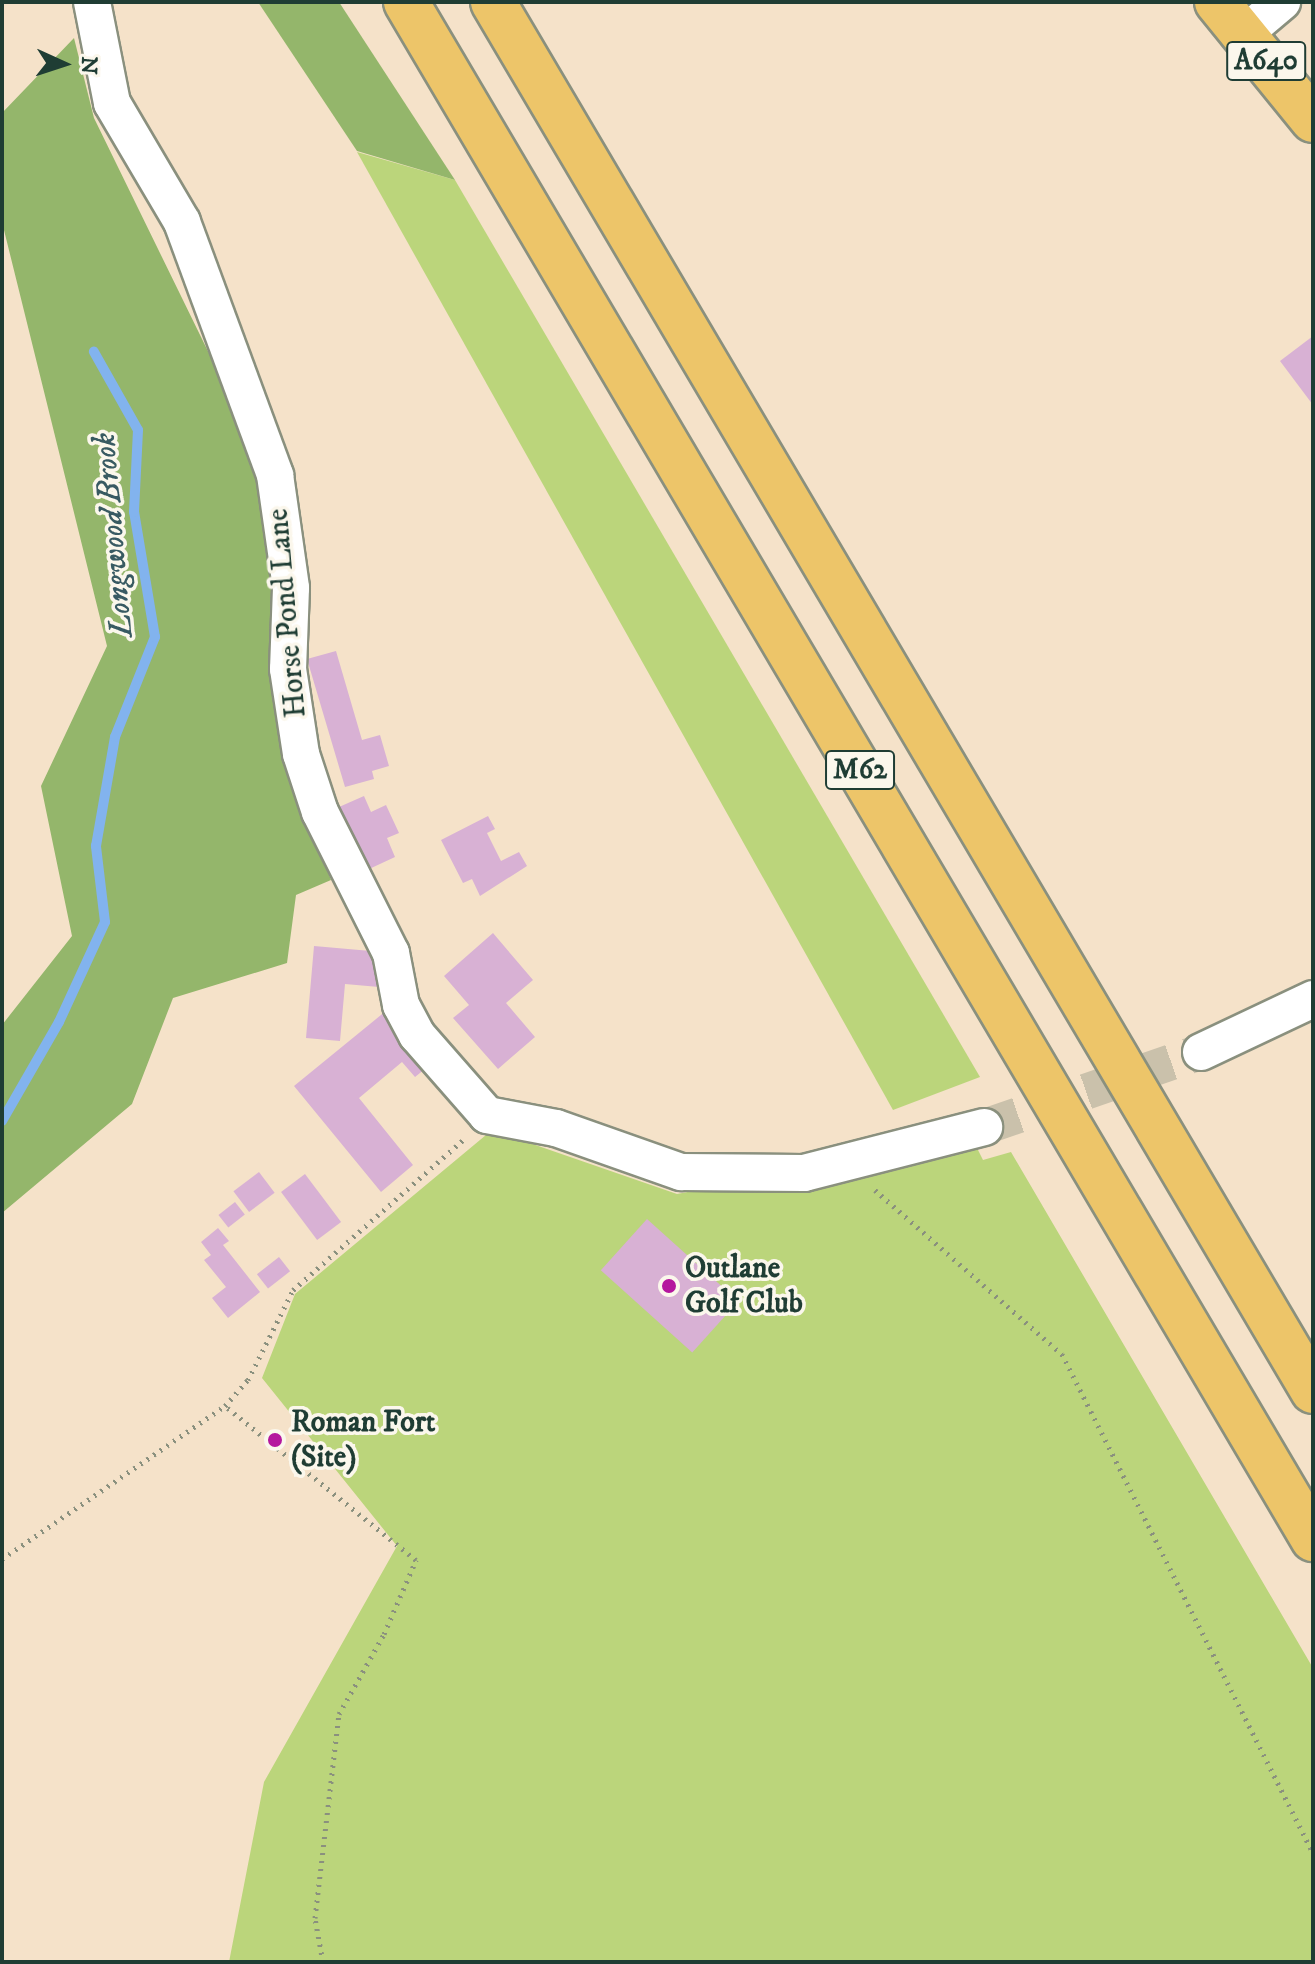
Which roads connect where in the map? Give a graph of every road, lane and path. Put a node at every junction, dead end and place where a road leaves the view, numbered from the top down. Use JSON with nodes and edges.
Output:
{"nodes":[{"id":1,"x":92,"y":2,"type":"edge"},
{"id":2,"x":406,"y":2,"type":"edge"},
{"id":3,"x":493,"y":2,"type":"edge"},
{"id":4,"x":1282,"y":2,"type":"edge"},
{"id":5,"x":1230,"y":18,"type":"edge"},
{"id":6,"x":1313,"y":120,"type":"edge"},
{"id":7,"x":1313,"y":999,"type":"edge"},
{"id":8,"x":1201,"y":1052,"type":"tunnel mouth"},
{"id":9,"x":487,"y":1115,"type":"junction"},
{"id":10,"x":984,"y":1127,"type":"tunnel mouth"},
{"id":11,"x":844,"y":1163,"type":"junction"},
{"id":12,"x":1313,"y":1391,"type":"edge"},
{"id":13,"x":225,"y":1406,"type":"junction"},
{"id":14,"x":1313,"y":1539,"type":"edge"},
{"id":15,"x":2,"y":1559,"type":"edge"},
{"id":16,"x":1313,"y":1853,"type":"edge"},
{"id":17,"x":323,"y":1962,"type":"edge"}],
"edges":[{"from":1,"to":9,"type":"street","name":"Horse Pond Lane"},
{"from":2,"to":14,"type":"main road","number":"M62"},
{"from":3,"to":12,"type":"main road","number":"M62"},
{"from":4,"to":5,"type":"street"},
{"from":5,"to":6,"type":"main road","number":"A640"},
{"from":7,"to":8,"type":"street"},
{"from":9,"to":11,"type":"street"},
{"from":9,"to":13,"type":"path"},
{"from":10,"to":11,"type":"street"},
{"from":11,"to":16,"type":"path"},
{"from":13,"to":15,"type":"path"},
{"from":13,"to":17,"type":"path"}]}
